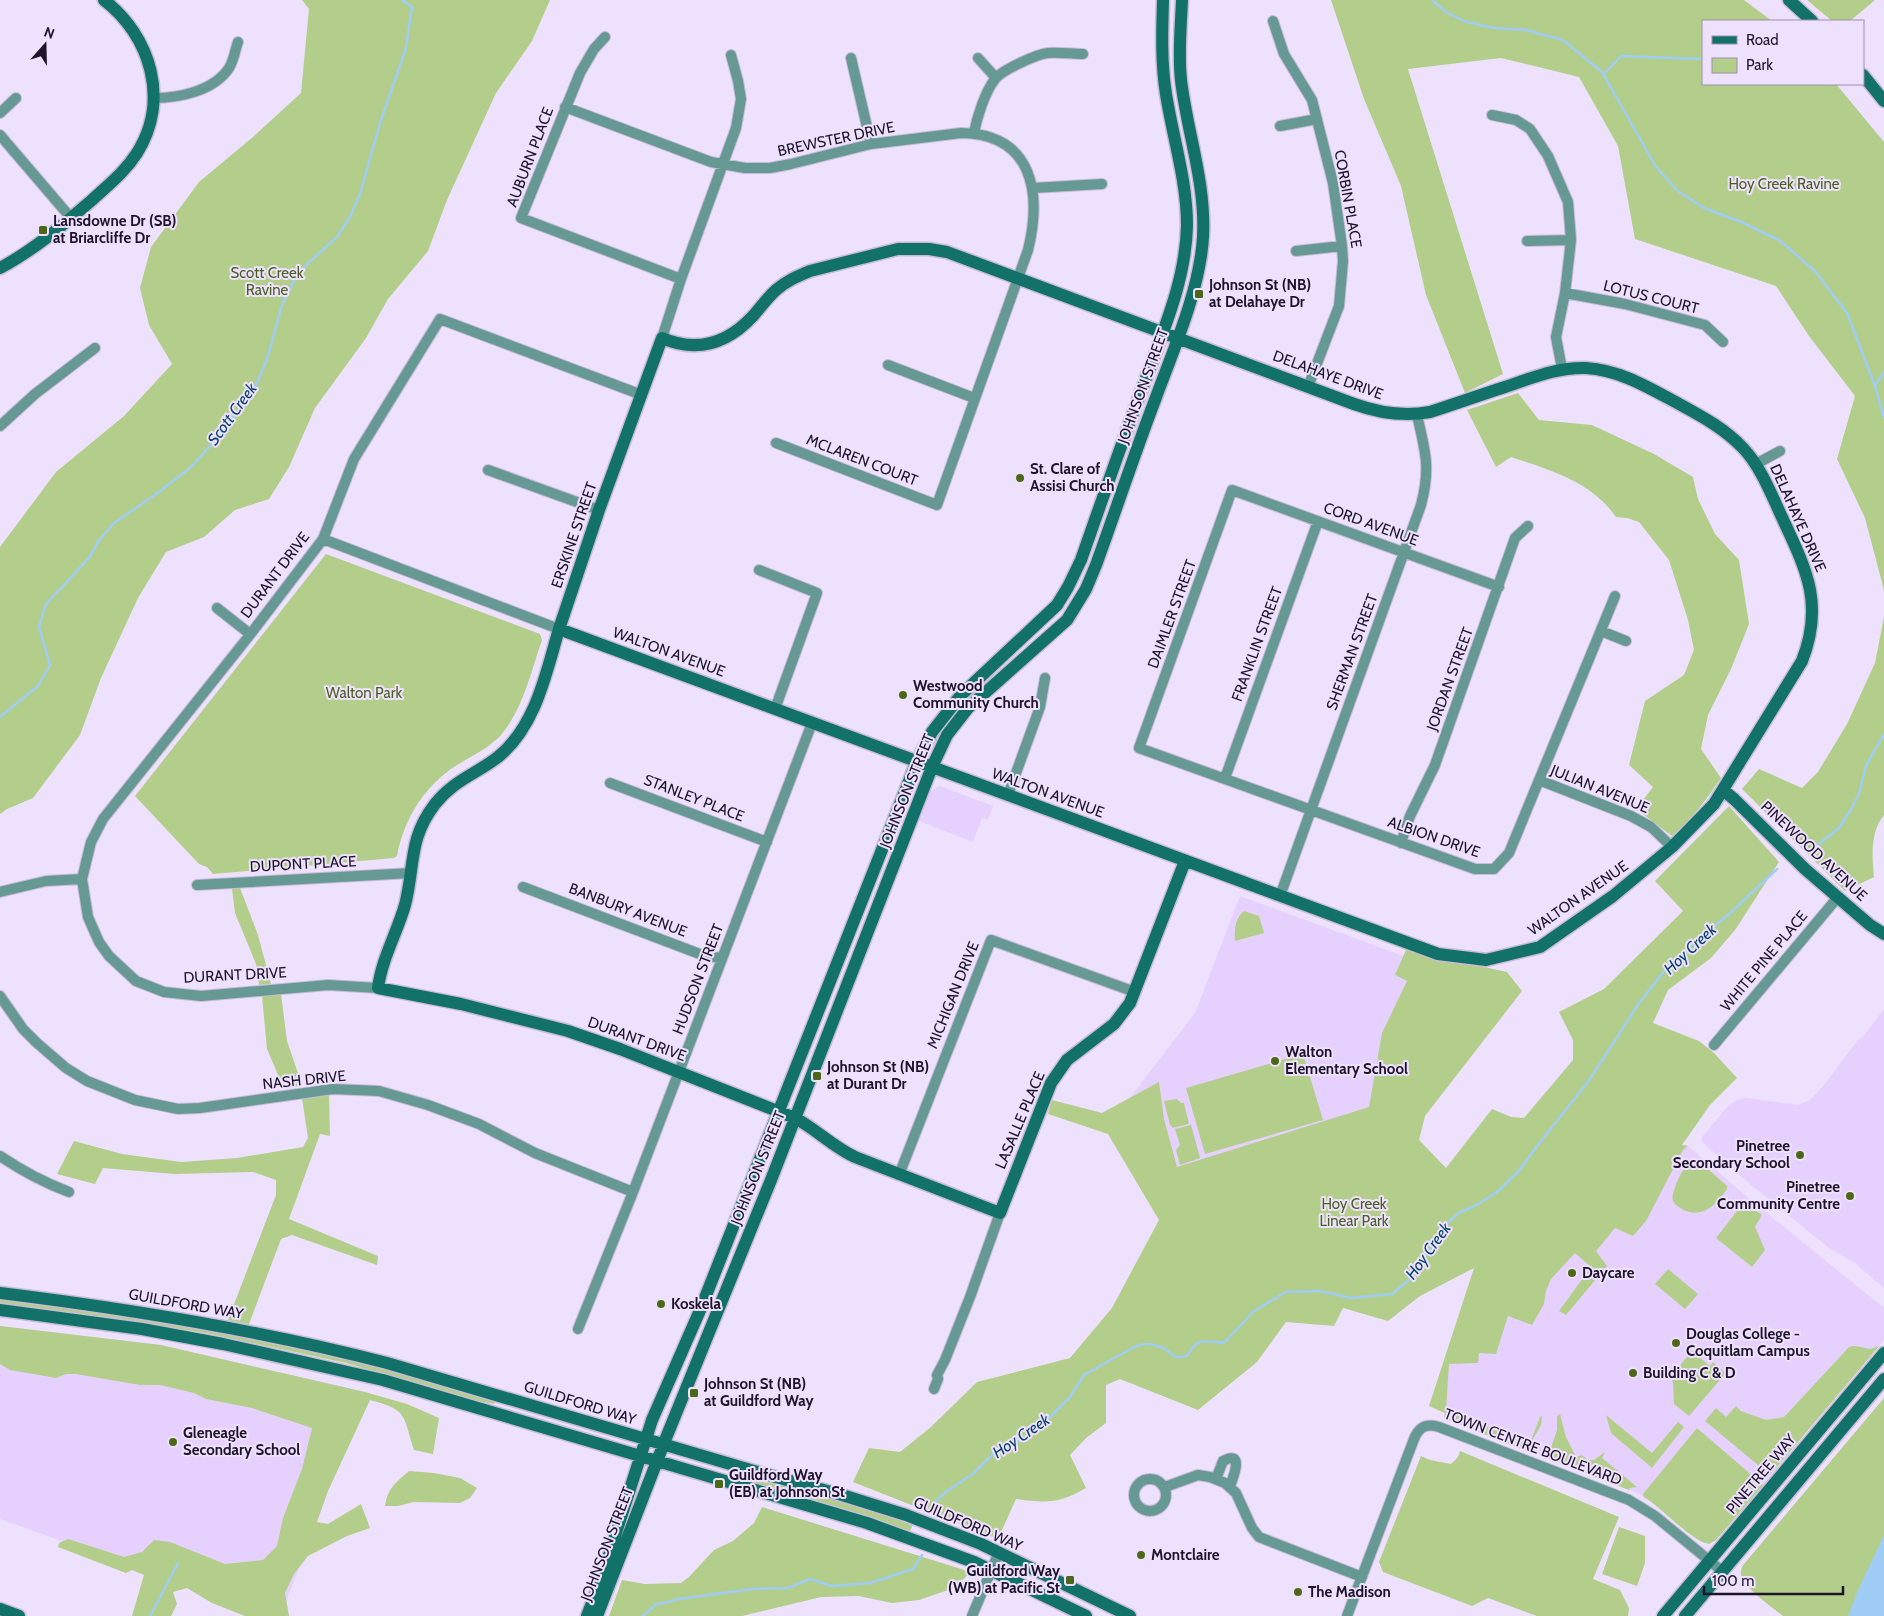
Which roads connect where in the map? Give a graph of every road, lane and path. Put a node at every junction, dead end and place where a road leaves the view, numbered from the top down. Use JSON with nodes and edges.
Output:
{"nodes":[{"id":1,"x":104,"y":0,"type":"edge"},
{"id":2,"x":1163,"y":0,"type":"edge"},
{"id":3,"x":1182,"y":0,"type":"edge"},
{"id":4,"x":1789,"y":0,"type":"edge"},
{"id":5,"x":1811,"y":20,"type":"edge"},
{"id":6,"x":1273,"y":21,"type":"dead end"},
{"id":7,"x":605,"y":37,"type":"dead end"},
{"id":8,"x":238,"y":42,"type":"dead end"},
{"id":9,"x":1083,"y":54,"type":"dead end"},
{"id":10,"x":731,"y":55,"type":"dead end"},
{"id":11,"x":851,"y":58,"type":"dead end"},
{"id":12,"x":978,"y":58,"type":"dead end"},
{"id":13,"x":1864,"y":76,"type":"edge"},
{"id":14,"x":996,"y":78,"type":"junction"},
{"id":15,"x":16,"y":98,"type":"dead end"},
{"id":16,"x":154,"y":98,"type":"junction"},
{"id":17,"x":1884,"y":101,"type":"edge"},
{"id":18,"x":565,"y":107,"type":"junction"},
{"id":19,"x":0,"y":113,"type":"edge"},
{"id":20,"x":1492,"y":115,"type":"dead end"},
{"id":21,"x":1317,"y":119,"type":"junction"},
{"id":22,"x":1280,"y":126,"type":"dead end"},
{"id":23,"x":974,"y":133,"type":"junction"},
{"id":24,"x":0,"y":135,"type":"edge"},
{"id":25,"x":870,"y":144,"type":"junction"},
{"id":26,"x":723,"y":165,"type":"junction"},
{"id":27,"x":1102,"y":184,"type":"dead end"},
{"id":28,"x":1033,"y":188,"type":"junction"},
{"id":29,"x":71,"y":218,"type":"junction"},
{"id":30,"x":1572,"y":240,"type":"junction"},
{"id":31,"x":1527,"y":241,"type":"dead end"},
{"id":32,"x":1342,"y":246,"type":"junction"},
{"id":33,"x":1296,"y":251,"type":"dead end"},
{"id":34,"x":0,"y":268,"type":"edge"},
{"id":35,"x":1018,"y":278,"type":"junction"},
{"id":36,"x":681,"y":279,"type":"junction"},
{"id":37,"x":1565,"y":293,"type":"junction"},
{"id":38,"x":1163,"y":332,"type":"junction"},
{"id":39,"x":662,"y":338,"type":"junction"},
{"id":40,"x":1178,"y":338,"type":"junction"},
{"id":41,"x":1723,"y":342,"type":"dead end"},
{"id":42,"x":95,"y":348,"type":"dead end"},
{"id":43,"x":888,"y":364,"type":"dead end"},
{"id":44,"x":1562,"y":369,"type":"junction"},
{"id":45,"x":1308,"y":387,"type":"junction"},
{"id":46,"x":642,"y":395,"type":"junction"},
{"id":47,"x":974,"y":398,"type":"junction"},
{"id":48,"x":1417,"y":415,"type":"junction"},
{"id":49,"x":0,"y":426,"type":"edge"},
{"id":50,"x":776,"y":443,"type":"dead end"},
{"id":51,"x":1780,"y":451,"type":"dead end"},
{"id":52,"x":1756,"y":464,"type":"junction"},
{"id":53,"x":488,"y":470,"type":"dead end"},
{"id":54,"x":1232,"y":490,"type":"joint"},
{"id":55,"x":937,"y":505,"type":"joint"},
{"id":56,"x":598,"y":510,"type":"junction"},
{"id":57,"x":1318,"y":521,"type":"junction"},
{"id":58,"x":1528,"y":526,"type":"dead end"},
{"id":59,"x":323,"y":539,"type":"junction"},
{"id":60,"x":1404,"y":552,"type":"junction"},
{"id":61,"x":759,"y":570,"type":"dead end"},
{"id":62,"x":1499,"y":587,"type":"junction"},
{"id":63,"x":1615,"y":596,"type":"dead end"},
{"id":64,"x":217,"y":608,"type":"dead end"},
{"id":65,"x":559,"y":628,"type":"junction"},
{"id":66,"x":1601,"y":631,"type":"junction"},
{"id":67,"x":250,"y":634,"type":"junction"},
{"id":68,"x":1626,"y":641,"type":"dead end"},
{"id":69,"x":1045,"y":678,"type":"dead end"},
{"id":70,"x":775,"y":709,"type":"junction"},
{"id":71,"x":812,"y":723,"type":"junction"},
{"id":72,"x":1139,"y":748,"type":"joint"},
{"id":73,"x":917,"y":761,"type":"junction"},
{"id":74,"x":932,"y":767,"type":"junction"},
{"id":75,"x":1225,"y":778,"type":"junction"},
{"id":76,"x":1539,"y":780,"type":"junction"},
{"id":77,"x":610,"y":783,"type":"dead end"},
{"id":78,"x":1723,"y":790,"type":"junction"},
{"id":79,"x":1008,"y":795,"type":"junction"},
{"id":80,"x":1311,"y":810,"type":"junction"},
{"id":81,"x":766,"y":842,"type":"junction"},
{"id":82,"x":1400,"y":843,"type":"junction"},
{"id":83,"x":1672,"y":847,"type":"junction"},
{"id":84,"x":1185,"y":861,"type":"junction"},
{"id":85,"x":411,"y":873,"type":"junction"},
{"id":86,"x":82,"y":880,"type":"junction"},
{"id":87,"x":197,"y":885,"type":"dead end"},
{"id":88,"x":523,"y":887,"type":"dead end"},
{"id":89,"x":0,"y":892,"type":"edge"},
{"id":90,"x":1280,"y":896,"type":"junction"},
{"id":91,"x":1838,"y":897,"type":"junction"},
{"id":92,"x":1884,"y":934,"type":"edge"},
{"id":93,"x":722,"y":958,"type":"junction"},
{"id":94,"x":378,"y":988,"type":"junction"},
{"id":95,"x":1135,"y":992,"type":"junction"},
{"id":96,"x":0,"y":996,"type":"edge"},
{"id":97,"x":1714,"y":1045,"type":"dead end"},
{"id":98,"x":678,"y":1072,"type":"junction"},
{"id":99,"x":779,"y":1111,"type":"junction"},
{"id":100,"x":795,"y":1118,"type":"junction"},
{"id":101,"x":0,"y":1156,"type":"edge"},
{"id":102,"x":899,"y":1175,"type":"junction"},
{"id":103,"x":69,"y":1192,"type":"dead end"},
{"id":104,"x":633,"y":1192,"type":"junction"},
{"id":105,"x":1000,"y":1212,"type":"junction"},
{"id":106,"x":0,"y":1293,"type":"edge"},
{"id":107,"x":0,"y":1310,"type":"edge"},
{"id":108,"x":578,"y":1329,"type":"dead end"},
{"id":109,"x":1884,"y":1353,"type":"edge"},
{"id":110,"x":1884,"y":1379,"type":"edge"},
{"id":111,"x":934,"y":1389,"type":"dead end"},
{"id":112,"x":646,"y":1439,"type":"junction"},
{"id":113,"x":663,"y":1444,"type":"junction"},
{"id":114,"x":640,"y":1455,"type":"junction"},
{"id":115,"x":657,"y":1460,"type":"junction"},
{"id":116,"x":1216,"y":1479,"type":"junction"},
{"id":117,"x":1230,"y":1486,"type":"junction"},
{"id":118,"x":1165,"y":1488,"type":"dead end"},
{"id":119,"x":999,"y":1552,"type":"junction"},
{"id":120,"x":1709,"y":1561,"type":"junction"},
{"id":121,"x":990,"y":1570,"type":"junction"},
{"id":122,"x":1722,"y":1571,"type":"junction"},
{"id":123,"x":1362,"y":1578,"type":"junction"},
{"id":124,"x":0,"y":1609,"type":"edge"},
{"id":125,"x":19,"y":1616,"type":"edge"},
{"id":126,"x":587,"y":1616,"type":"edge"},
{"id":127,"x":597,"y":1616,"type":"edge"},
{"id":128,"x":972,"y":1616,"type":"edge"},
{"id":129,"x":1086,"y":1616,"type":"edge"},
{"id":130,"x":1130,"y":1616,"type":"edge"},
{"id":131,"x":1348,"y":1616,"type":"edge"},
{"id":132,"x":1663,"y":1616,"type":"edge"},
{"id":133,"x":1684,"y":1616,"type":"edge"}],
"edges":[{"from":1,"to":16,"type":"main road"},
{"from":2,"to":38,"type":"main road","name":"JOHNSON STREET"},
{"from":3,"to":40,"type":"main road","name":"JOHNSON STREET"},
{"from":4,"to":5,"type":"main road"},
{"from":6,"to":21,"type":"street","name":"CORBIN PLACE"},
{"from":7,"to":18,"type":"street","name":"AUBURN PLACE"},
{"from":8,"to":16,"type":"street"},
{"from":9,"to":14,"type":"street"},
{"from":10,"to":26,"type":"street","name":"ERSKINE STREET"},
{"from":11,"to":25,"type":"street"},
{"from":12,"to":14,"type":"street"},
{"from":13,"to":17,"type":"main road"},
{"from":14,"to":23,"type":"street"},
{"from":15,"to":19,"type":"street"},
{"from":16,"to":29,"type":"main road"},
{"from":18,"to":26,"type":"street","name":"BREWSTER DRIVE"},
{"from":18,"to":36,"type":"street","name":"AUBURN PLACE"},
{"from":20,"to":30,"type":"street"},
{"from":21,"to":22,"type":"street"},
{"from":21,"to":32,"type":"street","name":"CORBIN PLACE"},
{"from":23,"to":25,"type":"street","name":"BREWSTER DRIVE"},
{"from":23,"to":28,"type":"street","name":"BREWSTER DRIVE"},
{"from":24,"to":29,"type":"street"},
{"from":25,"to":26,"type":"street","name":"BREWSTER DRIVE"},
{"from":26,"to":36,"type":"street","name":"ERSKINE STREET"},
{"from":27,"to":28,"type":"street"},
{"from":28,"to":35,"type":"street","name":"BREWSTER DRIVE"},
{"from":29,"to":34,"type":"main road"},
{"from":30,"to":31,"type":"street"},
{"from":30,"to":37,"type":"street"},
{"from":32,"to":33,"type":"street"},
{"from":32,"to":45,"type":"street","name":"CORBIN PLACE"},
{"from":35,"to":38,"type":"main road","name":"DELAHAYE DRIVE"},
{"from":35,"to":39,"type":"main road","name":"DELAHAYE DRIVE"},
{"from":35,"to":47,"type":"street","name":"BREWSTER DRIVE"},
{"from":36,"to":39,"type":"street","name":"ERSKINE STREET"},
{"from":37,"to":41,"type":"street","name":"LOTUS COURT"},
{"from":37,"to":44,"type":"street"},
{"from":38,"to":40,"type":"main road","name":"DELAHAYE DRIVE"},
{"from":38,"to":73,"type":"main road","name":"JOHNSON STREET"},
{"from":39,"to":46,"type":"main road","name":"ERSKINE STREET"},
{"from":40,"to":45,"type":"main road","name":"DELAHAYE DRIVE"},
{"from":40,"to":74,"type":"main road","name":"JOHNSON STREET"},
{"from":42,"to":49,"type":"street"},
{"from":43,"to":47,"type":"street"},
{"from":44,"to":48,"type":"main road","name":"DELAHAYE DRIVE"},
{"from":44,"to":52,"type":"main road","name":"DELAHAYE DRIVE"},
{"from":45,"to":48,"type":"main road","name":"DELAHAYE DRIVE"},
{"from":46,"to":56,"type":"main road","name":"ERSKINE STREET"},
{"from":46,"to":59,"type":"street","name":"DURANT DRIVE"},
{"from":47,"to":55,"type":"street","name":"BREWSTER DRIVE"},
{"from":48,"to":60,"type":"street","name":"SHERMAN STREET"},
{"from":50,"to":55,"type":"street","name":"MCLAREN COURT"},
{"from":51,"to":52,"type":"street"},
{"from":52,"to":78,"type":"main road","name":"DELAHAYE DRIVE"},
{"from":53,"to":56,"type":"street"},
{"from":54,"to":57,"type":"street","name":"CORD AVENUE"},
{"from":54,"to":72,"type":"street","name":"DAIMLER STREET"},
{"from":56,"to":65,"type":"main road","name":"ERSKINE STREET"},
{"from":57,"to":60,"type":"street","name":"CORD AVENUE"},
{"from":57,"to":75,"type":"street","name":"FRANKLIN STREET"},
{"from":58,"to":62,"type":"street","name":"JORDAN STREET"},
{"from":59,"to":65,"type":"street","name":"WALTON AVENUE"},
{"from":59,"to":67,"type":"street","name":"DURANT DRIVE"},
{"from":60,"to":62,"type":"street","name":"CORD AVENUE"},
{"from":60,"to":80,"type":"street","name":"SHERMAN STREET"},
{"from":61,"to":70,"type":"street"},
{"from":62,"to":82,"type":"street","name":"JORDAN STREET"},
{"from":63,"to":66,"type":"street","name":"ALBION DRIVE"},
{"from":64,"to":67,"type":"street"},
{"from":65,"to":70,"type":"main road","name":"WALTON AVENUE"},
{"from":65,"to":85,"type":"main road","name":"ERSKINE STREET"},
{"from":66,"to":68,"type":"street"},
{"from":66,"to":76,"type":"street","name":"ALBION DRIVE"},
{"from":67,"to":86,"type":"street","name":"DURANT DRIVE"},
{"from":69,"to":79,"type":"street"},
{"from":70,"to":71,"type":"main road","name":"WALTON AVENUE"},
{"from":71,"to":73,"type":"main road","name":"WALTON AVENUE"},
{"from":71,"to":81,"type":"street","name":"HUDSON STREET"},
{"from":72,"to":75,"type":"street","name":"ALBION DRIVE"},
{"from":73,"to":74,"type":"main road","name":"WALTON AVENUE"},
{"from":73,"to":99,"type":"main road","name":"JOHNSON STREET"},
{"from":74,"to":79,"type":"main road","name":"WALTON AVENUE"},
{"from":74,"to":100,"type":"main road","name":"JOHNSON STREET"},
{"from":75,"to":80,"type":"street","name":"ALBION DRIVE"},
{"from":76,"to":82,"type":"street","name":"ALBION DRIVE"},
{"from":76,"to":83,"type":"street","name":"JULIAN AVENUE"},
{"from":77,"to":81,"type":"street","name":"STANLEY PLACE"},
{"from":78,"to":83,"type":"main road","name":"WALTON AVENUE"},
{"from":78,"to":91,"type":"main road","name":"PINEWOOD AVENUE"},
{"from":79,"to":84,"type":"main road","name":"WALTON AVENUE"},
{"from":80,"to":82,"type":"street","name":"ALBION DRIVE"},
{"from":80,"to":90,"type":"street","name":"SHERMAN STREET"},
{"from":81,"to":93,"type":"street","name":"HUDSON STREET"},
{"from":83,"to":90,"type":"main road","name":"WALTON AVENUE"},
{"from":84,"to":90,"type":"main road","name":"WALTON AVENUE"},
{"from":84,"to":95,"type":"main road","name":"LASALLE PLACE"},
{"from":85,"to":87,"type":"street","name":"DUPONT PLACE"},
{"from":85,"to":94,"type":"main road","name":"ERSKINE STREET"},
{"from":86,"to":89,"type":"street"},
{"from":86,"to":94,"type":"street","name":"DURANT DRIVE"},
{"from":88,"to":93,"type":"street","name":"BANBURY AVENUE"},
{"from":91,"to":92,"type":"main road","name":"PINEWOOD AVENUE"},
{"from":91,"to":97,"type":"street","name":"WHITE PINE PLACE"},
{"from":93,"to":98,"type":"street","name":"HUDSON STREET"},
{"from":94,"to":98,"type":"main road","name":"DURANT DRIVE"},
{"from":95,"to":102,"type":"street","name":"MICHIGAN DRIVE"},
{"from":95,"to":105,"type":"main road","name":"LASALLE PLACE"},
{"from":96,"to":104,"type":"street","name":"NASH DRIVE"},
{"from":98,"to":99,"type":"main road","name":"DURANT DRIVE"},
{"from":98,"to":104,"type":"street","name":"HUDSON STREET"},
{"from":99,"to":100,"type":"main road","name":"DURANT DRIVE"},
{"from":99,"to":112,"type":"main road","name":"JOHNSON STREET"},
{"from":100,"to":102,"type":"main road","name":"DURANT DRIVE"},
{"from":100,"to":113,"type":"main road","name":"JOHNSON STREET"},
{"from":101,"to":103,"type":"street"},
{"from":102,"to":105,"type":"main road","name":"DURANT DRIVE"},
{"from":104,"to":108,"type":"street","name":"HUDSON STREET"},
{"from":105,"to":111,"type":"street","name":"LASALLE PLACE"},
{"from":106,"to":112,"type":"main road","name":"GUILDFORD WAY"},
{"from":107,"to":114,"type":"main road"},
{"from":109,"to":120,"type":"main road","name":"PINETREE WAY"},
{"from":110,"to":122,"type":"main road"},
{"from":112,"to":113,"type":"main road","name":"GUILDFORD WAY"},
{"from":112,"to":114,"type":"main road","name":"JOHNSON STREET"},
{"from":113,"to":115,"type":"main road","name":"JOHNSON STREET"},
{"from":113,"to":119,"type":"main road","name":"GUILDFORD WAY"},
{"from":114,"to":115,"type":"main road"},
{"from":114,"to":126,"type":"main road","name":"JOHNSON STREET"},
{"from":115,"to":121,"type":"main road"},
{"from":115,"to":127,"type":"main road","name":"JOHNSON STREET"},
{"from":116,"to":117,"type":"street"},
{"from":116,"to":117,"type":"street"},
{"from":116,"to":118,"type":"street"},
{"from":117,"to":123,"type":"street"},
{"from":119,"to":121,"type":"street"},
{"from":119,"to":130,"type":"main road","name":"GUILDFORD WAY"},
{"from":120,"to":122,"type":"street","name":"TOWN CENTRE BOULEVARD"},
{"from":120,"to":123,"type":"street","name":"TOWN CENTRE BOULEVARD"},
{"from":120,"to":132,"type":"main road","name":"PINETREE WAY"},
{"from":121,"to":128,"type":"street"},
{"from":121,"to":129,"type":"main road"},
{"from":122,"to":133,"type":"main road"},
{"from":123,"to":131,"type":"street","name":"TOWN CENTRE BOULEVARD"},
{"from":124,"to":125,"type":"main road"}]}
